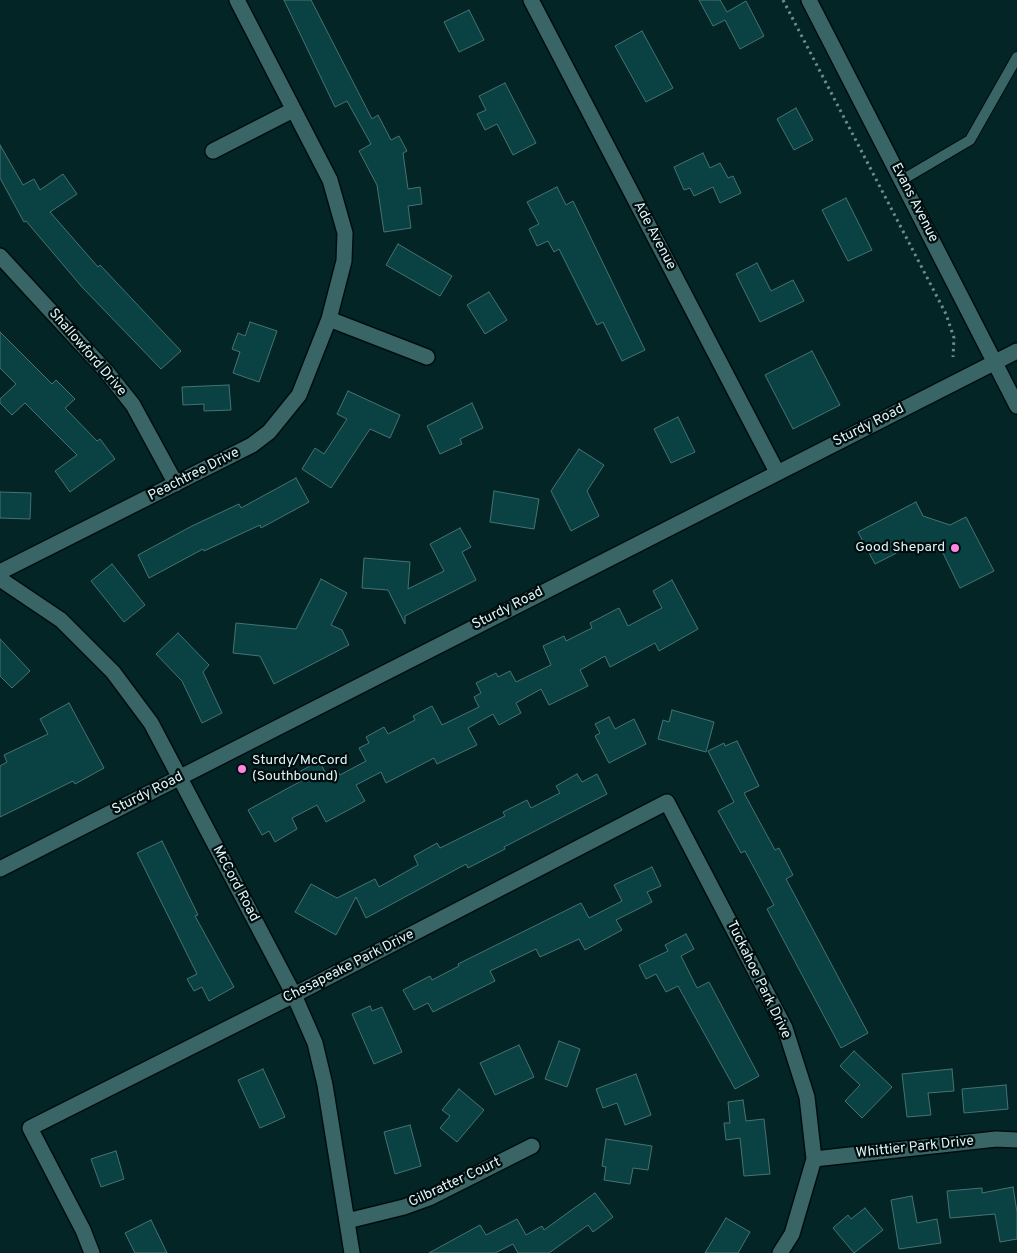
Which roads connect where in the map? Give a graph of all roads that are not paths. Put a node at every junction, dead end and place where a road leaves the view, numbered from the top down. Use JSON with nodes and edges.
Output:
{"nodes":[{"id":1,"x":237,"y":0,"type":"edge"},
{"id":2,"x":531,"y":0,"type":"edge"},
{"id":3,"x":809,"y":0,"type":"edge"},
{"id":4,"x":1017,"y":57,"type":"edge"},
{"id":5,"x":293,"y":110,"type":"junction"},
{"id":6,"x":213,"y":152,"type":"dead end"},
{"id":7,"x":902,"y":180,"type":"junction"},
{"id":8,"x":0,"y":256,"type":"edge"},
{"id":9,"x":328,"y":319,"type":"junction"},
{"id":10,"x":1017,"y":351,"type":"edge"},
{"id":11,"x":427,"y":357,"type":"dead end"},
{"id":12,"x":994,"y":363,"type":"junction"},
{"id":13,"x":1017,"y":406,"type":"edge"},
{"id":14,"x":777,"y":472,"type":"junction"},
{"id":15,"x":176,"y":484,"type":"junction"},
{"id":16,"x":0,"y":572,"type":"edge"},
{"id":17,"x":0,"y":580,"type":"edge"},
{"id":18,"x":179,"y":778,"type":"junction"},
{"id":19,"x":667,"y":802,"type":"joint"},
{"id":20,"x":0,"y":869,"type":"edge"},
{"id":21,"x":294,"y":996,"type":"junction"},
{"id":22,"x":1017,"y":1140,"type":"edge"},
{"id":23,"x":532,"y":1146,"type":"dead end"},
{"id":24,"x":814,"y":1158,"type":"junction"},
{"id":25,"x":347,"y":1221,"type":"junction"},
{"id":26,"x":92,"y":1253,"type":"edge"},
{"id":27,"x":352,"y":1253,"type":"edge"},
{"id":28,"x":780,"y":1253,"type":"edge"}],
"edges":[{"from":1,"to":5,"type":"street","name":"Peachtree Drive"},
{"from":2,"to":14,"type":"street","name":"Ade Avenue"},
{"from":3,"to":7,"type":"street","name":"Evans Avenue"},
{"from":4,"to":7,"type":"lane"},
{"from":5,"to":6,"type":"street"},
{"from":5,"to":9,"type":"street","name":"Peachtree Drive"},
{"from":7,"to":12,"type":"street","name":"Evans Avenue"},
{"from":8,"to":15,"type":"street","name":"Shallowford Drive"},
{"from":9,"to":11,"type":"street"},
{"from":9,"to":15,"type":"street","name":"Peachtree Drive"},
{"from":10,"to":12,"type":"street","name":"Sturdy Road"},
{"from":12,"to":13,"type":"street","name":"Evans Avenue"},
{"from":12,"to":14,"type":"street","name":"Sturdy Road"},
{"from":14,"to":18,"type":"street","name":"Sturdy Road"},
{"from":15,"to":16,"type":"street","name":"Peachtree Drive"},
{"from":17,"to":18,"type":"street","name":"McCord Road"},
{"from":18,"to":20,"type":"street","name":"Sturdy Road"},
{"from":18,"to":21,"type":"street","name":"McCord Road"},
{"from":19,"to":21,"type":"street","name":"Chesapeake Park Drive"},
{"from":19,"to":24,"type":"street","name":"Tuckahoe Park Drive"},
{"from":21,"to":25,"type":"street","name":"McCord Road"},
{"from":21,"to":26,"type":"street","name":"Chesapeake Park Drive"},
{"from":22,"to":24,"type":"street","name":"Whittier Park Drive"},
{"from":23,"to":25,"type":"street","name":"Gilbratter Court"},
{"from":24,"to":28,"type":"street","name":"Tuckahoe Park Drive"},
{"from":25,"to":27,"type":"street","name":"McCord Road"}]}
